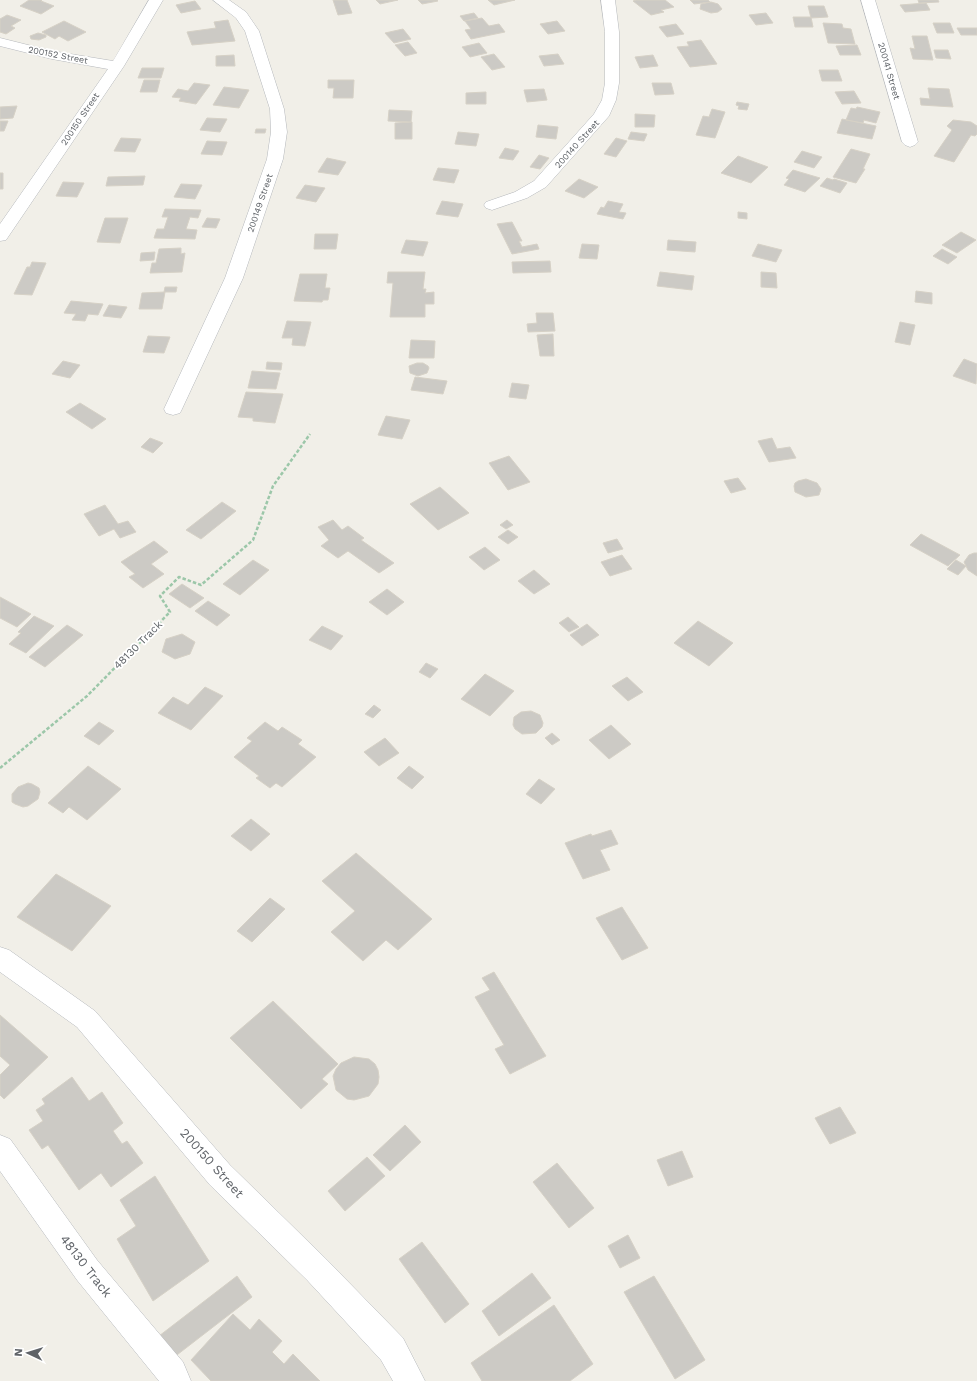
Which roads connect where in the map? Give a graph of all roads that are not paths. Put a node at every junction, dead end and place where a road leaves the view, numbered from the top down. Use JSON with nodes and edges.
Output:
{"nodes":[{"id":1,"x":156,"y":0,"type":"edge"},
{"id":2,"x":220,"y":0,"type":"edge"},
{"id":3,"x":608,"y":0,"type":"edge"},
{"id":4,"x":868,"y":0,"type":"edge"},
{"id":5,"x":0,"y":42,"type":"edge"},
{"id":6,"x":117,"y":66,"type":"junction"},
{"id":7,"x":910,"y":142,"type":"dead end"},
{"id":8,"x":492,"y":205,"type":"dead end"},
{"id":9,"x":0,"y":236,"type":"edge"},
{"id":10,"x":173,"y":409,"type":"dead end"},
{"id":11,"x":0,"y":958,"type":"edge"},
{"id":12,"x":0,"y":1148,"type":"edge"},
{"id":13,"x":176,"y":1381,"type":"edge"},
{"id":14,"x":410,"y":1381,"type":"edge"}],
"edges":[{"from":1,"to":6,"type":"street","name":"200150 Street"},
{"from":2,"to":10,"type":"street","name":"200149 Street"},
{"from":3,"to":8,"type":"street","name":"200140 Street"},
{"from":4,"to":7,"type":"street","name":"200141 Street"},
{"from":5,"to":6,"type":"street","name":"200152 Street"},
{"from":6,"to":9,"type":"street","name":"200150 Street"},
{"from":11,"to":14,"type":"street","name":"200150 Street"},
{"from":12,"to":13,"type":"street","name":"48130 Track"}]}
